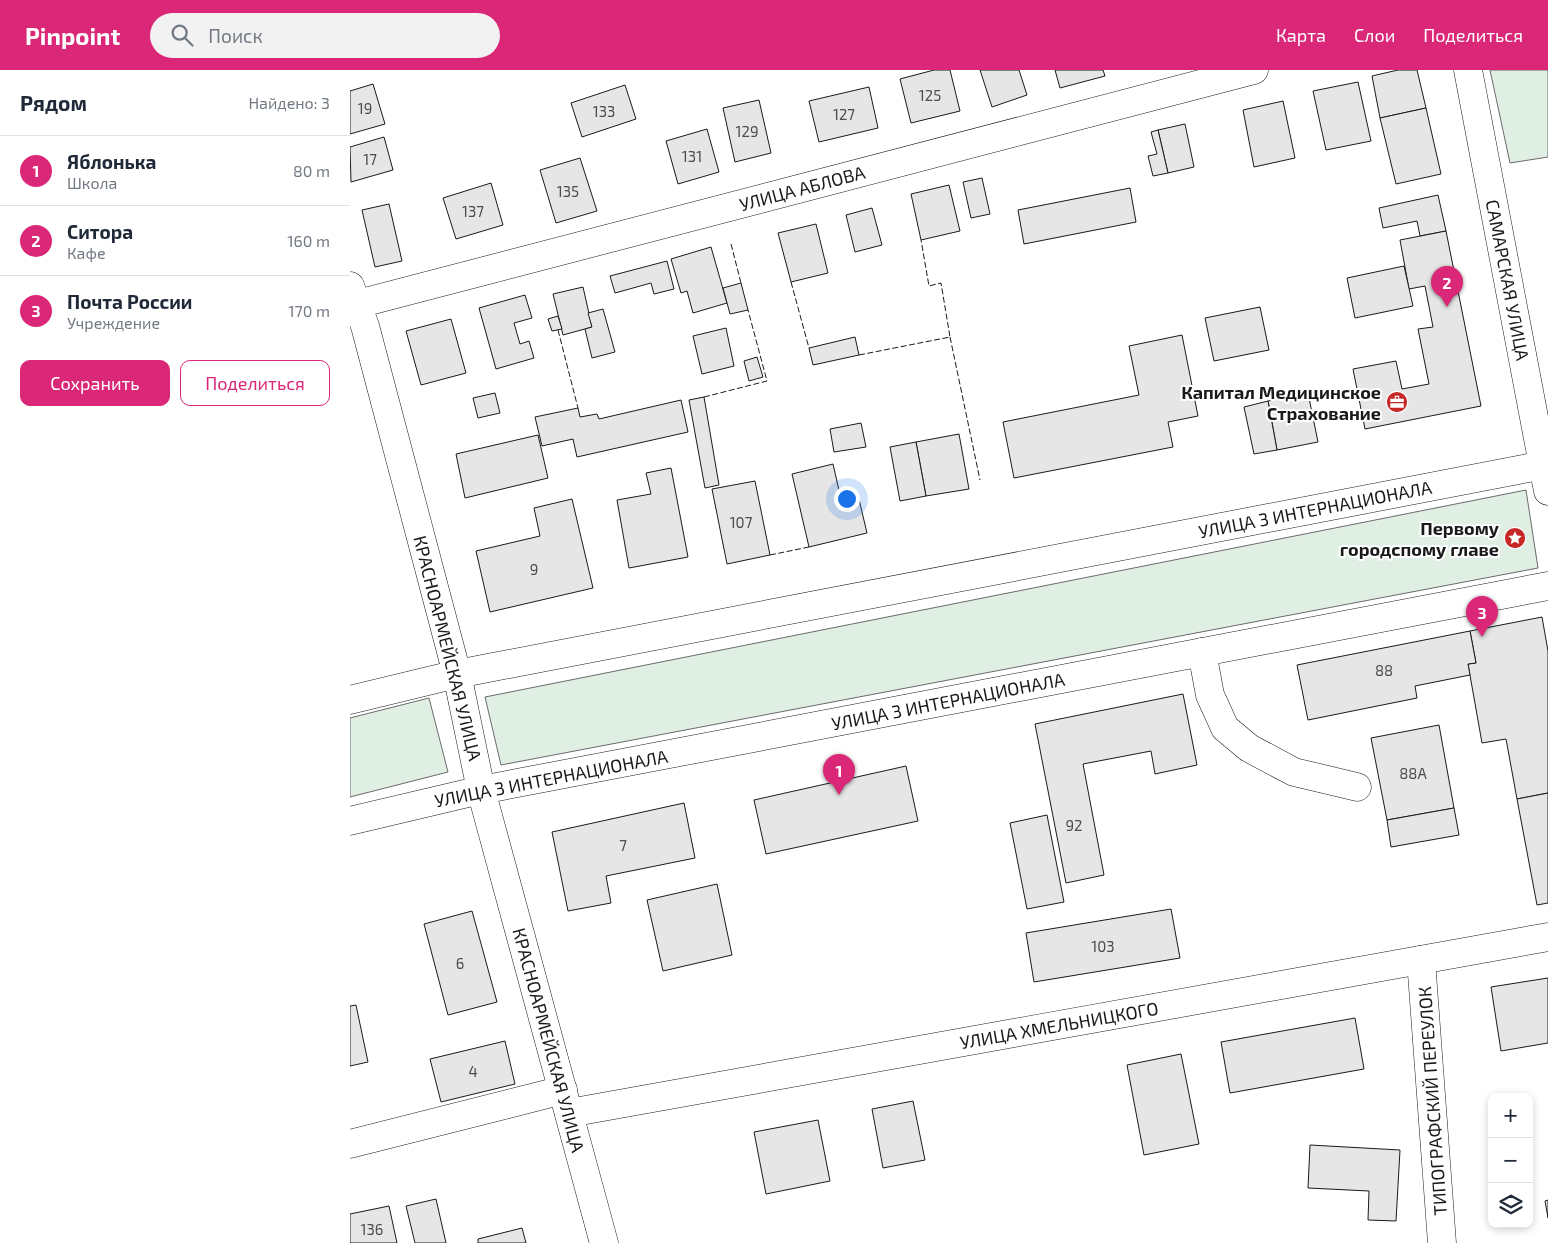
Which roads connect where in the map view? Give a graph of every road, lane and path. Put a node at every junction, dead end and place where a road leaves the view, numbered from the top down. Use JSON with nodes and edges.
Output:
{"nodes":[{"id":1,"x":1254,"y":70,"type":"edge"},
{"id":2,"x":1468,"y":70,"type":"edge"},
{"id":3,"x":352,"y":299,"type":"edge"},
{"id":4,"x":1547,"y":482,"type":"edge"},
{"id":5,"x":1548,"y":586,"type":"edge"},
{"id":6,"x":1202,"y":652,"type":"junction"},
{"id":7,"x":458,"y":674,"type":"junction"},
{"id":8,"x":350,"y":700,"type":"edge"},
{"id":9,"x":1357,"y":786,"type":"dead end"},
{"id":10,"x":481,"y":790,"type":"junction"},
{"id":11,"x":350,"y":821,"type":"edge"},
{"id":12,"x":1548,"y":937,"type":"edge"},
{"id":13,"x":1422,"y":960,"type":"junction"},
{"id":14,"x":566,"y":1102,"type":"junction"},
{"id":15,"x":350,"y":1144,"type":"edge"},
{"id":16,"x":604,"y":1243,"type":"edge"},
{"id":17,"x":1442,"y":1243,"type":"edge"}],
"edges":[{"from":1,"to":3,"type":"street","name":"УЛИЦА АБЛОВА"},
{"from":2,"to":4,"type":"street","name":"САМАРСКАЯ УЛИЦА"},
{"from":3,"to":7,"type":"street","name":"КРАСНОАРМЕЙСКАЯ УЛИЦА"},
{"from":4,"to":7,"type":"street","name":"УЛИЦА 3 ИНТЕРНАЦИОНАЛА"},
{"from":5,"to":6,"type":"street","name":"УЛИЦА 3 ИНТЕРНАЦИОНАЛА"},
{"from":6,"to":9,"type":"street"},
{"from":6,"to":10,"type":"street","name":"УЛИЦА 3 ИНТЕРНАЦИОНАЛА"},
{"from":7,"to":8,"type":"street","name":"УЛИЦА 3 ИНТЕРНАЦИОНАЛА"},
{"from":7,"to":10,"type":"street","name":"КРАСНОАРМЕЙСКАЯ УЛИЦА"},
{"from":10,"to":11,"type":"street","name":"УЛИЦА 3 ИНТЕРНАЦИОНАЛА"},
{"from":10,"to":14,"type":"street","name":"КРАСНОАРМЕЙСКАЯ УЛИЦА"},
{"from":12,"to":13,"type":"street","name":"УЛИЦА ХМЕЛЬНИЦКОГО"},
{"from":13,"to":14,"type":"street","name":"УЛИЦА ХМЕЛЬНИЦКОГО"},
{"from":13,"to":17,"type":"street","name":"ТИПОГРАФСКИЙ ПЕРЕУЛОК"},
{"from":14,"to":15,"type":"street","name":"УЛИЦА ХМЕЛЬНИЦКОГО"},
{"from":14,"to":16,"type":"street","name":"КРАСНОАРМЕЙСКАЯ УЛИЦА"}]}
